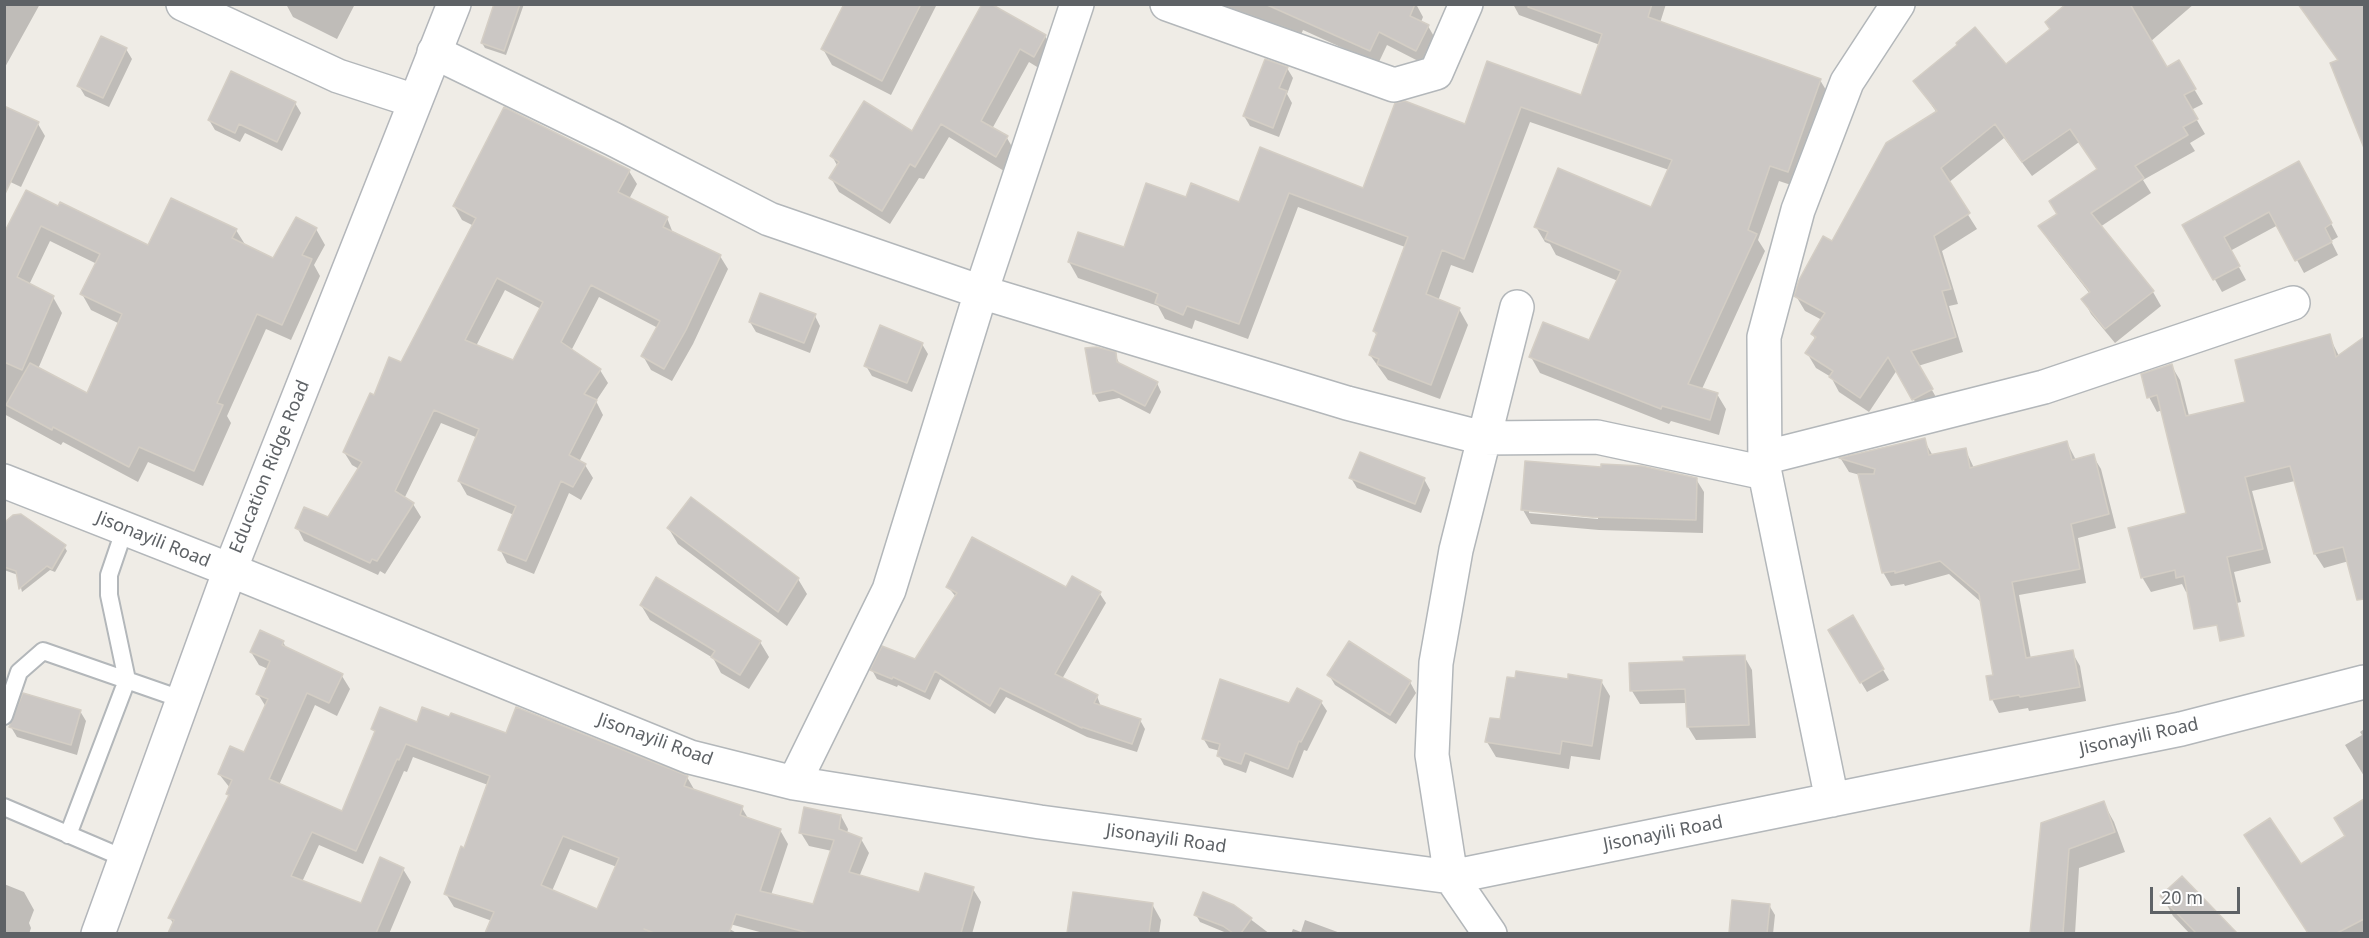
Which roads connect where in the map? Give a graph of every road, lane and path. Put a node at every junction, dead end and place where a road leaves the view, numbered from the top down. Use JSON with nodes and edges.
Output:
{"nodes":[{"id":1,"x":183,"y":4,"type":"edge"},
{"id":2,"x":454,"y":4,"type":"edge"},
{"id":3,"x":1077,"y":4,"type":"edge"},
{"id":4,"x":1167,"y":4,"type":"edge"},
{"id":5,"x":1466,"y":4,"type":"edge"},
{"id":6,"x":1898,"y":4,"type":"edge"},
{"id":7,"x":434,"y":52,"type":"junction"},
{"id":8,"x":415,"y":101,"type":"junction"},
{"id":9,"x":981,"y":292,"type":"junction"},
{"id":10,"x":2293,"y":303,"type":"dead end"},
{"id":11,"x":1517,"y":307,"type":"dead end"},
{"id":12,"x":1483,"y":438,"type":"junction"},
{"id":13,"x":1766,"y":465,"type":"junction"},
{"id":14,"x":4,"y":481,"type":"edge"},
{"id":15,"x":125,"y":528,"type":"junction"},
{"id":16,"x":230,"y":570,"type":"junction"},
{"id":17,"x":127,"y":681,"type":"junction"},
{"id":18,"x":2364,"y":682,"type":"edge"},
{"id":19,"x":182,"y":699,"type":"junction"},
{"id":20,"x":4,"y":716,"type":"edge"},
{"id":21,"x":794,"y":783,"type":"junction"},
{"id":22,"x":1832,"y":800,"type":"junction"},
{"id":23,"x":4,"y":807,"type":"edge"},
{"id":24,"x":68,"y":836,"type":"junction"},
{"id":25,"x":126,"y":859,"type":"junction"},
{"id":26,"x":1451,"y":877,"type":"junction"},
{"id":27,"x":98,"y":933,"type":"edge"},
{"id":28,"x":1490,"y":933,"type":"edge"}],
"edges":[{"from":1,"to":8,"type":"street"},
{"from":2,"to":7,"type":"street","name":"Education Ridge Road"},
{"from":3,"to":9,"type":"street"},
{"from":4,"to":5,"type":"street"},
{"from":6,"to":13,"type":"street"},
{"from":7,"to":8,"type":"street","name":"Education Ridge Road"},
{"from":7,"to":9,"type":"street"},
{"from":8,"to":16,"type":"street","name":"Education Ridge Road"},
{"from":9,"to":12,"type":"street"},
{"from":9,"to":21,"type":"street"},
{"from":10,"to":13,"type":"street"},
{"from":11,"to":12,"type":"street"},
{"from":12,"to":13,"type":"street"},
{"from":12,"to":26,"type":"street"},
{"from":13,"to":22,"type":"street"},
{"from":14,"to":15,"type":"street","name":"Jisonayili Road"},
{"from":15,"to":16,"type":"street","name":"Jisonayili Road"},
{"from":15,"to":17,"type":"lane"},
{"from":16,"to":19,"type":"street","name":"Education Ridge Road"},
{"from":16,"to":21,"type":"street","name":"Jisonayili Road"},
{"from":17,"to":19,"type":"lane"},
{"from":17,"to":20,"type":"lane"},
{"from":17,"to":24,"type":"lane"},
{"from":18,"to":22,"type":"street","name":"Jisonayili Road"},
{"from":19,"to":25,"type":"street","name":"Education Ridge Road"},
{"from":21,"to":26,"type":"street","name":"Jisonayili Road"},
{"from":22,"to":26,"type":"street","name":"Jisonayili Road"},
{"from":23,"to":24,"type":"lane"},
{"from":24,"to":25,"type":"lane"},
{"from":25,"to":27,"type":"street","name":"Education Ridge Road"},
{"from":26,"to":28,"type":"street"}]}
